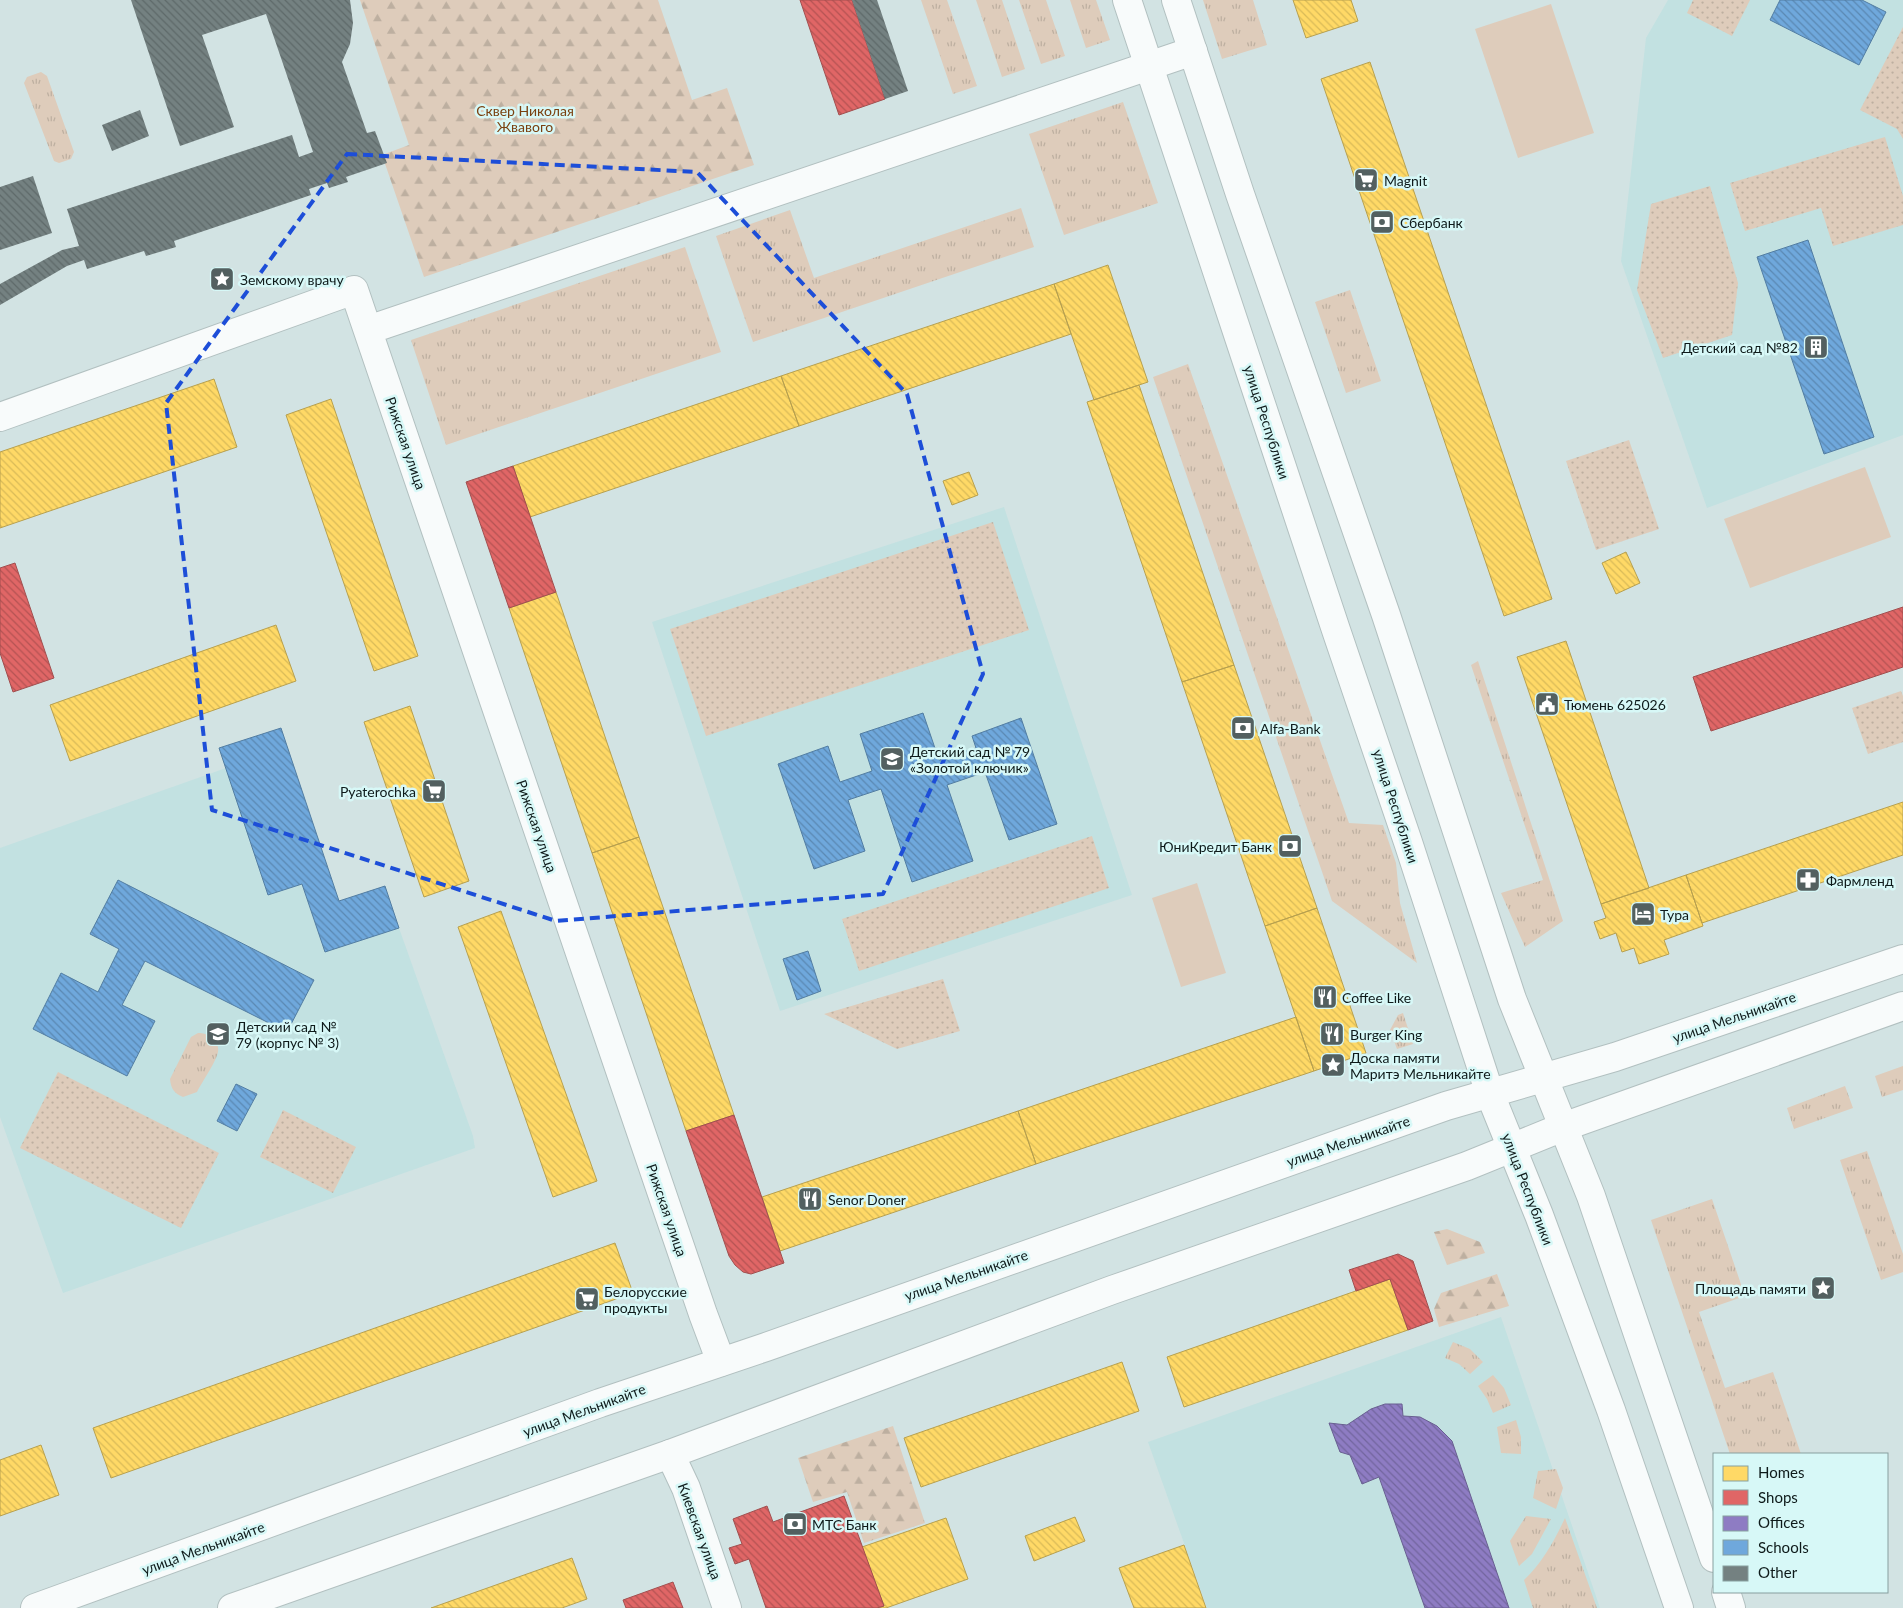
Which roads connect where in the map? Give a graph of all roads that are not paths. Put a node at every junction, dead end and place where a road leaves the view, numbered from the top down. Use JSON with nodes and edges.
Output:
{"nodes":[{"id":1,"x":1126,"y":0,"type":"edge"},
{"id":2,"x":1176,"y":0,"type":"edge"},
{"id":3,"x":1193,"y":52,"type":"junction"},
{"id":4,"x":1149,"y":66,"type":"junction"},
{"id":5,"x":368,"y":330,"type":"junction"},
{"id":6,"x":0,"y":417,"type":"edge"},
{"id":7,"x":1903,"y":959,"type":"edge"},
{"id":8,"x":1903,"y":1006,"type":"edge"},
{"id":9,"x":1544,"y":1079,"type":"junction"},
{"id":10,"x":1490,"y":1094,"type":"junction"},
{"id":11,"x":1563,"y":1127,"type":"junction"},
{"id":12,"x":1513,"y":1148,"type":"junction"},
{"id":13,"x":721,"y":1362,"type":"junction"},
{"id":14,"x":670,"y":1454,"type":"junction"},
{"id":15,"x":1713,"y":1555,"type":"edge"},
{"id":16,"x":1726,"y":1593,"type":"edge"},
{"id":17,"x":35,"y":1608,"type":"edge"},
{"id":18,"x":232,"y":1608,"type":"edge"},
{"id":19,"x":727,"y":1608,"type":"edge"},
{"id":20,"x":1679,"y":1608,"type":"edge"},
{"id":21,"x":1731,"y":1608,"type":"edge"}],
"edges":[{"from":1,"to":4,"type":"main road","name":"улица Республики"},
{"from":2,"to":3,"type":"main road"},
{"from":3,"to":4,"type":"main road"},
{"from":3,"to":9,"type":"main road"},
{"from":4,"to":5,"type":"main road"},
{"from":4,"to":10,"type":"main road","name":"улица Республики"},
{"from":5,"to":6,"type":"main road","name":"Рижская улица"},
{"from":5,"to":13,"type":"main road","name":"Рижская улица"},
{"from":7,"to":9,"type":"main road","name":"улица Мельникайте"},
{"from":8,"to":11,"type":"main road"},
{"from":9,"to":10,"type":"main road","name":"улица Мельникайте"},
{"from":9,"to":11,"type":"main road"},
{"from":10,"to":12,"type":"main road","name":"улица Республики"},
{"from":10,"to":13,"type":"main road","name":"улица Мельникайте"},
{"from":11,"to":12,"type":"main road"},
{"from":11,"to":15,"type":"main road"},
{"from":12,"to":14,"type":"main road"},
{"from":12,"to":20,"type":"main road","name":"улица Республики"},
{"from":13,"to":17,"type":"main road","name":"улица Мельникайте"},
{"from":14,"to":18,"type":"main road"},
{"from":14,"to":19,"type":"main road","name":"Киевская улица"},
{"from":16,"to":21,"type":"main road"}]}
